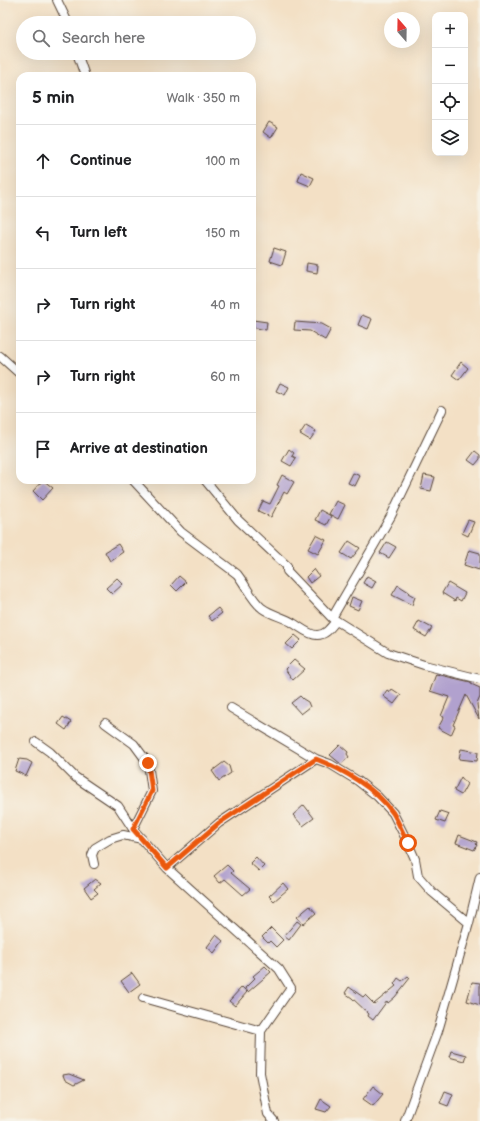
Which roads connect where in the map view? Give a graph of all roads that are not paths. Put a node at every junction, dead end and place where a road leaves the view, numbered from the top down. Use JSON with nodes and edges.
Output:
{"nodes":[{"id":1,"x":57,"y":0,"type":"edge"},
{"id":2,"x":65,"y":16,"type":"edge"},
{"id":3,"x":80,"y":60,"type":"edge"},
{"id":4,"x":83,"y":72,"type":"edge"},
{"id":5,"x":0,"y":356,"type":"edge"},
{"id":6,"x":16,"y":370,"type":"edge"},
{"id":7,"x":442,"y":410,"type":"dead end"},
{"id":8,"x":137,"y":484,"type":"edge"},
{"id":9,"x":208,"y":484,"type":"edge"},
{"id":10,"x":334,"y":620,"type":"junction"},
{"id":11,"x":480,"y":679,"type":"edge"},
{"id":12,"x":231,"y":708,"type":"dead end"},
{"id":13,"x":105,"y":723,"type":"dead end"},
{"id":14,"x":36,"y":742,"type":"dead end"},
{"id":15,"x":316,"y":759,"type":"junction"},
{"id":16,"x":133,"y":829,"type":"junction"},
{"id":17,"x":142,"y":839,"type":"junction"},
{"id":18,"x":94,"y":864,"type":"dead end"},
{"id":19,"x":167,"y":868,"type":"junction"},
{"id":20,"x":480,"y":876,"type":"edge"},
{"id":21,"x":469,"y":923,"type":"junction"},
{"id":22,"x":143,"y":998,"type":"dead end"},
{"id":23,"x":261,"y":1031,"type":"junction"},
{"id":24,"x":274,"y":1121,"type":"edge"},
{"id":25,"x":405,"y":1121,"type":"edge"}],
"edges":[{"from":1,"to":2,"type":"street"},
{"from":3,"to":4,"type":"street"},
{"from":5,"to":6,"type":"street"},
{"from":7,"to":10,"type":"street"},
{"from":8,"to":10,"type":"street"},
{"from":9,"to":10,"type":"street"},
{"from":10,"to":11,"type":"street"},
{"from":12,"to":15,"type":"street"},
{"from":13,"to":16,"type":"street"},
{"from":14,"to":16,"type":"street"},
{"from":15,"to":19,"type":"street"},
{"from":15,"to":21,"type":"street"},
{"from":16,"to":17,"type":"street"},
{"from":17,"to":18,"type":"street"},
{"from":17,"to":19,"type":"street"},
{"from":19,"to":23,"type":"street"},
{"from":20,"to":21,"type":"street"},
{"from":21,"to":25,"type":"street"},
{"from":22,"to":23,"type":"street"},
{"from":23,"to":24,"type":"street"}]}
